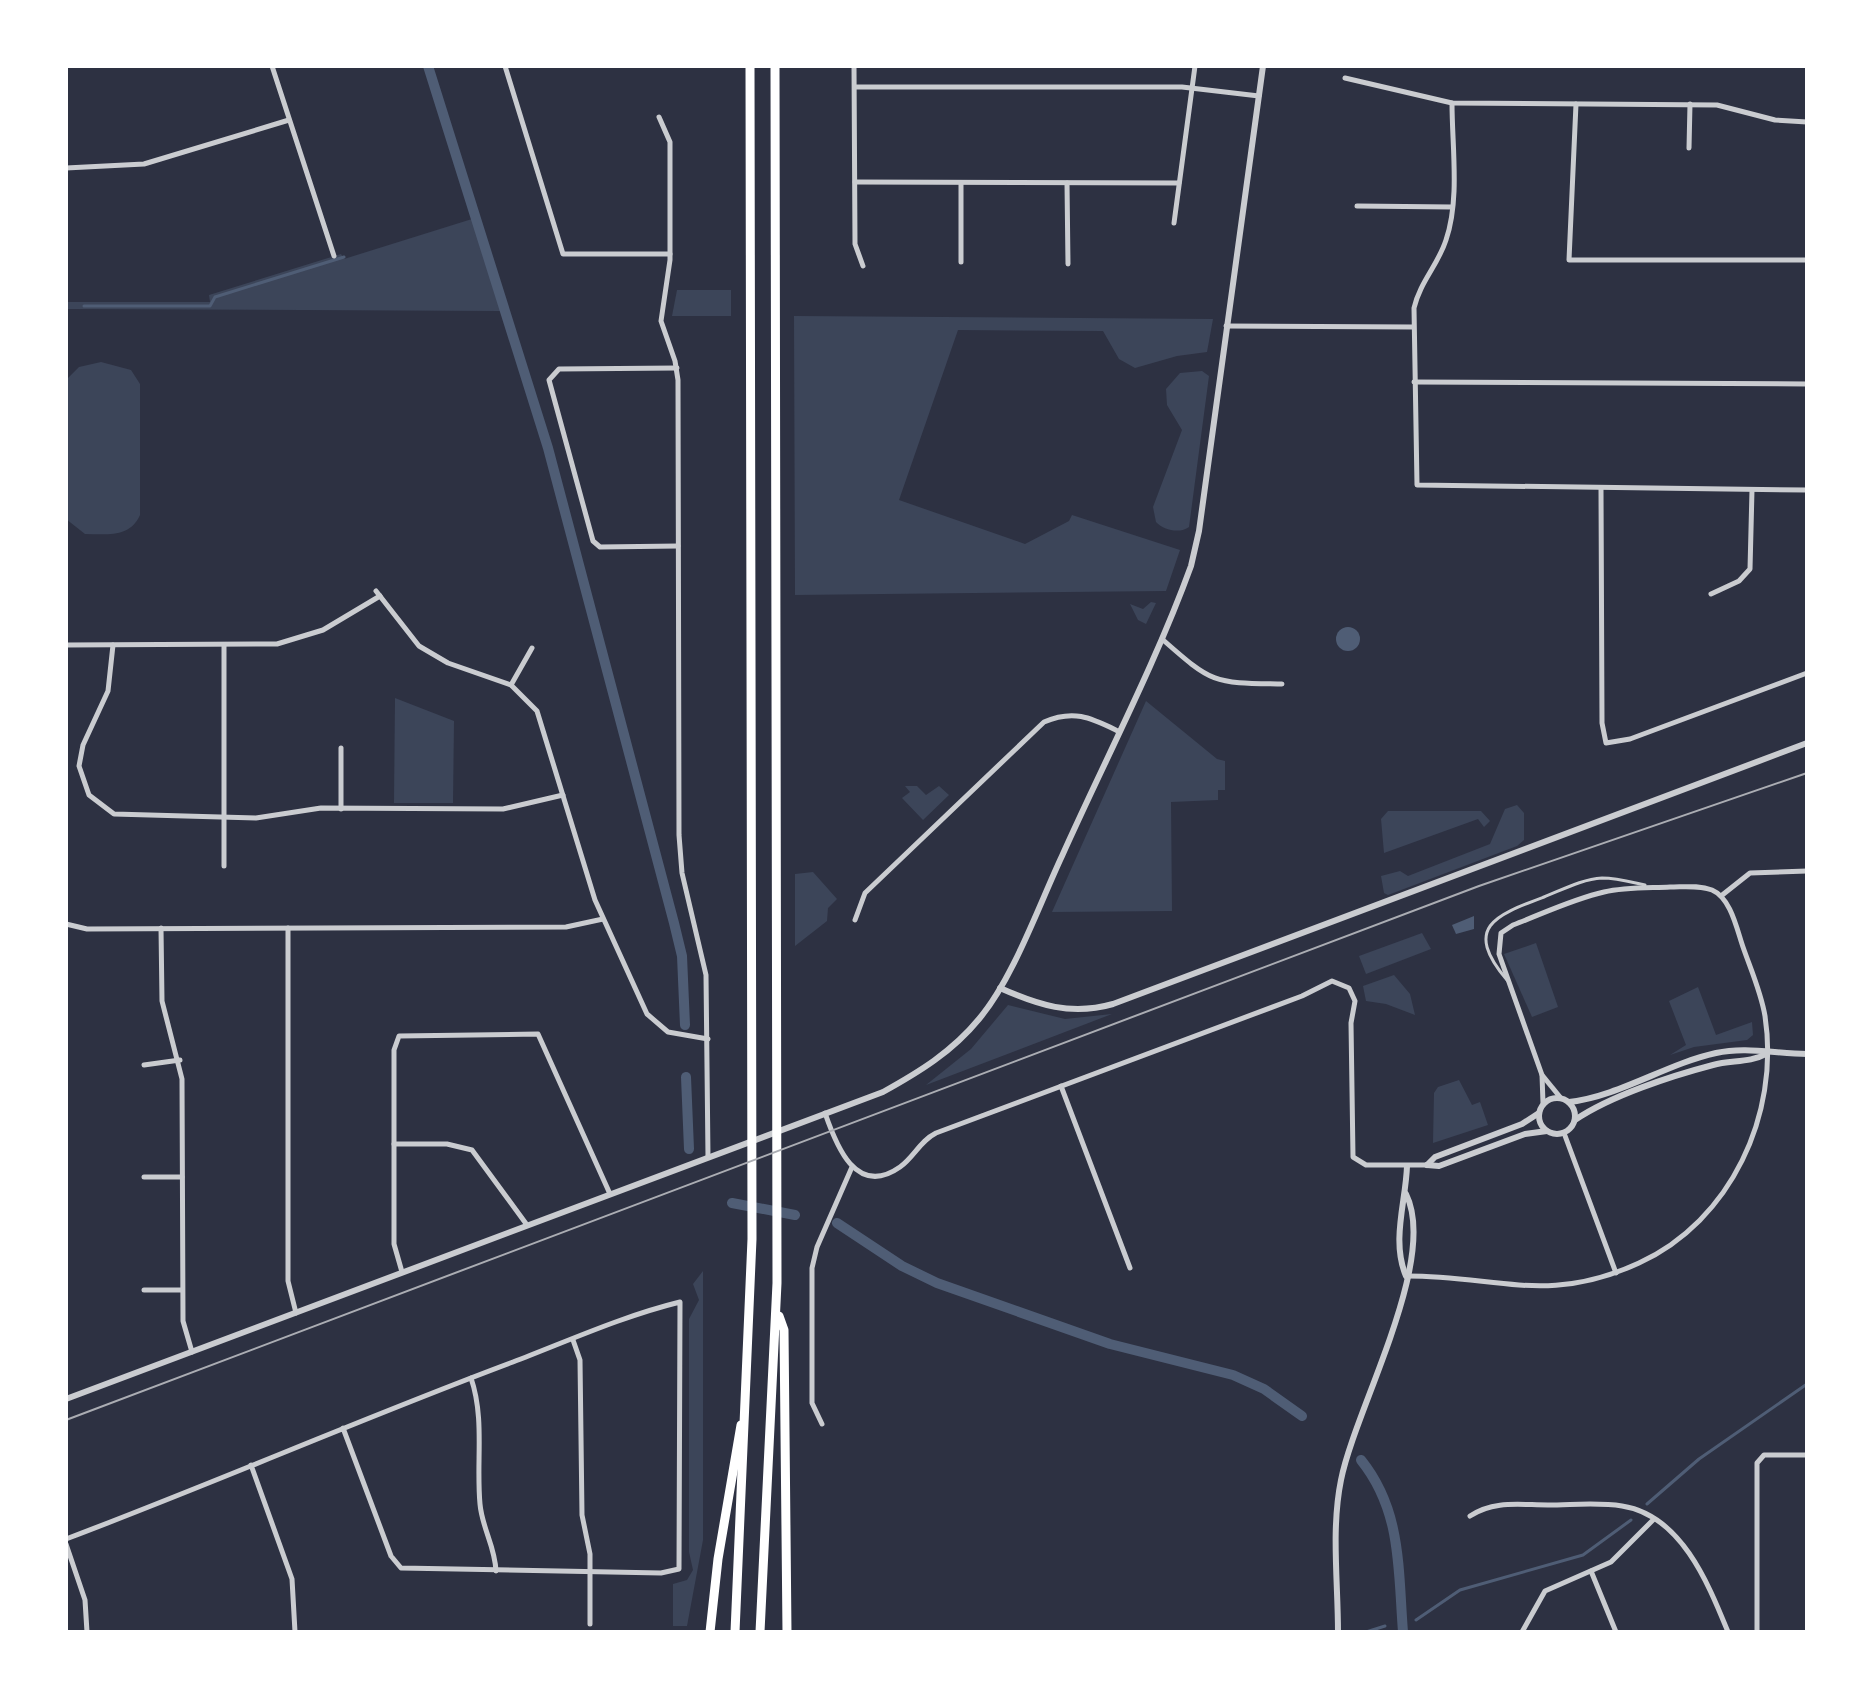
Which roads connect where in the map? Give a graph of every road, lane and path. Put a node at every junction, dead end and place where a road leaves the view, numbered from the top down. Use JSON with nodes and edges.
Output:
{"nodes":[{"id":1,"x":272,"y":66,"type":"edge"},
{"id":2,"x":505,"y":66,"type":"edge"},
{"id":3,"x":750,"y":66,"type":"edge"},
{"id":4,"x":775,"y":66,"type":"edge"},
{"id":5,"x":854,"y":66,"type":"edge"},
{"id":6,"x":1195,"y":66,"type":"edge"},
{"id":7,"x":1263,"y":66,"type":"edge"},
{"id":8,"x":1345,"y":78,"type":"dead end"},
{"id":9,"x":855,"y":87,"type":"junction"},
{"id":10,"x":1192,"y":88,"type":"junction"},
{"id":11,"x":1259,"y":96,"type":"junction"},
{"id":12,"x":1452,"y":103,"type":"junction"},
{"id":13,"x":1576,"y":104,"type":"junction"},
{"id":14,"x":1690,"y":104,"type":"junction"},
{"id":15,"x":659,"y":117,"type":"dead end"},
{"id":16,"x":289,"y":120,"type":"junction"},
{"id":17,"x":1807,"y":122,"type":"edge"},
{"id":18,"x":1689,"y":148,"type":"dead end"},
{"id":19,"x":66,"y":168,"type":"edge"},
{"id":20,"x":855,"y":182,"type":"junction"},
{"id":21,"x":961,"y":183,"type":"junction"},
{"id":22,"x":1067,"y":183,"type":"junction"},
{"id":23,"x":1179,"y":183,"type":"junction"},
{"id":24,"x":1357,"y":206,"type":"dead end"},
{"id":25,"x":1452,"y":207,"type":"junction"},
{"id":26,"x":1174,"y":223,"type":"dead end"},
{"id":27,"x":670,"y":254,"type":"junction"},
{"id":28,"x":334,"y":256,"type":"dead end"},
{"id":29,"x":1807,"y":260,"type":"edge"},
{"id":30,"x":961,"y":262,"type":"dead end"},
{"id":31,"x":1068,"y":264,"type":"dead end"},
{"id":32,"x":863,"y":266,"type":"dead end"},
{"id":33,"x":1226,"y":326,"type":"junction"},
{"id":34,"x":1413,"y":327,"type":"junction"},
{"id":35,"x":677,"y":368,"type":"junction"},
{"id":36,"x":1414,"y":382,"type":"junction"},
{"id":37,"x":1807,"y":384,"type":"edge"},
{"id":38,"x":1601,"y":489,"type":"junction"},
{"id":39,"x":1752,"y":490,"type":"junction"},
{"id":40,"x":1807,"y":490,"type":"edge"},
{"id":41,"x":678,"y":546,"type":"junction"},
{"id":42,"x":1711,"y":594,"type":"dead end"},
{"id":43,"x":1161,"y":638,"type":"junction"},
{"id":44,"x":66,"y":645,"type":"edge"},
{"id":45,"x":113,"y":645,"type":"junction"},
{"id":46,"x":224,"y":646,"type":"junction"},
{"id":47,"x":532,"y":648,"type":"dead end"},
{"id":48,"x":1807,"y":673,"type":"edge"},
{"id":49,"x":1282,"y":684,"type":"dead end"},
{"id":50,"x":511,"y":685,"type":"junction"},
{"id":51,"x":1118,"y":731,"type":"junction"},
{"id":52,"x":1807,"y":743,"type":"edge"},
{"id":53,"x":341,"y":748,"type":"dead end"},
{"id":54,"x":563,"y":795,"type":"junction"},
{"id":55,"x":341,"y":809,"type":"junction"},
{"id":56,"x":224,"y":818,"type":"junction"},
{"id":57,"x":224,"y":866,"type":"dead end"},
{"id":58,"x":1807,"y":871,"type":"edge"},
{"id":59,"x":1656,"y":888,"type":"junction"},
{"id":60,"x":1721,"y":896,"type":"junction"},
{"id":61,"x":603,"y":919,"type":"junction"},
{"id":62,"x":855,"y":920,"type":"dead end"},
{"id":63,"x":66,"y":924,"type":"edge"},
{"id":64,"x":161,"y":928,"type":"junction"},
{"id":65,"x":288,"y":928,"type":"junction"},
{"id":66,"x":1507,"y":980,"type":"junction"},
{"id":67,"x":1000,"y":988,"type":"junction"},
{"id":68,"x":708,"y":1039,"type":"junction"},
{"id":69,"x":1767,"y":1054,"type":"junction"},
{"id":70,"x":1807,"y":1054,"type":"edge"},
{"id":71,"x":180,"y":1060,"type":"junction"},
{"id":72,"x":144,"y":1065,"type":"dead end"},
{"id":73,"x":1542,"y":1075,"type":"junction"},
{"id":74,"x":1061,"y":1086,"type":"junction"},
{"id":75,"x":1560,"y":1097,"type":"junction"},
{"id":76,"x":1569,"y":1102,"type":"junction"},
{"id":77,"x":1543,"y":1103,"type":"junction"},
{"id":78,"x":825,"y":1113,"type":"junction"},
{"id":79,"x":1539,"y":1113,"type":"junction"},
{"id":80,"x":1575,"y":1120,"type":"junction"},
{"id":81,"x":1547,"y":1131,"type":"junction"},
{"id":82,"x":1564,"y":1133,"type":"junction"},
{"id":83,"x":394,"y":1144,"type":"junction"},
{"id":84,"x":708,"y":1157,"type":"junction"},
{"id":85,"x":1427,"y":1165,"type":"junction"},
{"id":86,"x":1407,"y":1166,"type":"junction"},
{"id":87,"x":852,"y":1167,"type":"junction"},
{"id":88,"x":144,"y":1177,"type":"dead end"},
{"id":89,"x":182,"y":1177,"type":"junction"},
{"id":90,"x":610,"y":1194,"type":"junction"},
{"id":91,"x":527,"y":1225,"type":"junction"},
{"id":92,"x":1130,"y":1268,"type":"dead end"},
{"id":93,"x":402,"y":1272,"type":"junction"},
{"id":94,"x":1616,"y":1273,"type":"junction"},
{"id":95,"x":1406,"y":1276,"type":"junction"},
{"id":96,"x":144,"y":1290,"type":"dead end"},
{"id":97,"x":182,"y":1290,"type":"junction"},
{"id":98,"x":776,"y":1308,"type":"junction"},
{"id":99,"x":296,"y":1313,"type":"junction"},
{"id":100,"x":573,"y":1340,"type":"junction"},
{"id":101,"x":192,"y":1352,"type":"junction"},
{"id":102,"x":471,"y":1378,"type":"junction"},
{"id":103,"x":749,"y":1382,"type":"junction"},
{"id":104,"x":66,"y":1399,"type":"edge"},
{"id":105,"x":822,"y":1424,"type":"dead end"},
{"id":106,"x":343,"y":1428,"type":"junction"},
{"id":107,"x":1807,"y":1455,"type":"edge"},
{"id":108,"x":251,"y":1465,"type":"junction"},
{"id":109,"x":1470,"y":1516,"type":"dead end"},
{"id":110,"x":1654,"y":1519,"type":"junction"},
{"id":111,"x":66,"y":1541,"type":"edge"},
{"id":112,"x":496,"y":1571,"type":"junction"},
{"id":113,"x":1591,"y":1571,"type":"junction"},
{"id":114,"x":591,"y":1572,"type":"junction"},
{"id":115,"x":590,"y":1624,"type":"dead end"},
{"id":116,"x":87,"y":1632,"type":"edge"},
{"id":117,"x":295,"y":1632,"type":"edge"},
{"id":118,"x":710,"y":1632,"type":"edge"},
{"id":119,"x":735,"y":1632,"type":"edge"},
{"id":120,"x":760,"y":1632,"type":"edge"},
{"id":121,"x":787,"y":1632,"type":"edge"},
{"id":122,"x":1338,"y":1632,"type":"edge"},
{"id":123,"x":1522,"y":1632,"type":"edge"},
{"id":124,"x":1616,"y":1632,"type":"edge"},
{"id":125,"x":1728,"y":1632,"type":"edge"},
{"id":126,"x":1757,"y":1632,"type":"edge"}],
"edges":[{"from":1,"to":16,"type":"street"},
{"from":2,"to":27,"type":"street"},
{"from":3,"to":103,"type":"highway"},
{"from":4,"to":98,"type":"highway"},
{"from":5,"to":9,"type":"street"},
{"from":6,"to":10,"type":"street"},
{"from":7,"to":11,"type":"street"},
{"from":8,"to":12,"type":"street"},
{"from":9,"to":10,"type":"street"},
{"from":9,"to":20,"type":"street"},
{"from":10,"to":11,"type":"street"},
{"from":10,"to":23,"type":"street"},
{"from":11,"to":33,"type":"street"},
{"from":12,"to":13,"type":"street"},
{"from":12,"to":25,"type":"street"},
{"from":13,"to":14,"type":"street"},
{"from":13,"to":29,"type":"street"},
{"from":14,"to":17,"type":"street"},
{"from":14,"to":18,"type":"street"},
{"from":15,"to":27,"type":"street"},
{"from":16,"to":19,"type":"street"},
{"from":16,"to":28,"type":"street"},
{"from":20,"to":21,"type":"street"},
{"from":20,"to":32,"type":"street"},
{"from":21,"to":22,"type":"street"},
{"from":21,"to":30,"type":"street"},
{"from":22,"to":23,"type":"street"},
{"from":22,"to":31,"type":"street"},
{"from":23,"to":26,"type":"street"},
{"from":24,"to":25,"type":"street"},
{"from":25,"to":34,"type":"street"},
{"from":27,"to":35,"type":"street"},
{"from":33,"to":34,"type":"street"},
{"from":33,"to":43,"type":"street"},
{"from":34,"to":36,"type":"street"},
{"from":35,"to":41,"type":"street"},
{"from":35,"to":41,"type":"street"},
{"from":36,"to":37,"type":"street"},
{"from":36,"to":38,"type":"street"},
{"from":38,"to":39,"type":"street"},
{"from":38,"to":48,"type":"street"},
{"from":39,"to":40,"type":"street"},
{"from":39,"to":42,"type":"street"},
{"from":41,"to":68,"type":"street"},
{"from":43,"to":49,"type":"street"},
{"from":43,"to":51,"type":"street"},
{"from":44,"to":45,"type":"street"},
{"from":45,"to":46,"type":"street"},
{"from":45,"to":56,"type":"street"},
{"from":46,"to":50,"type":"street"},
{"from":46,"to":56,"type":"street"},
{"from":47,"to":50,"type":"street"},
{"from":50,"to":54,"type":"street"},
{"from":51,"to":62,"type":"street"},
{"from":51,"to":67,"type":"street"},
{"from":52,"to":67,"type":"street"},
{"from":53,"to":55,"type":"street"},
{"from":54,"to":55,"type":"street"},
{"from":54,"to":61,"type":"street"},
{"from":55,"to":56,"type":"street"},
{"from":56,"to":57,"type":"street"},
{"from":58,"to":60,"type":"street"},
{"from":59,"to":60,"type":"street"},
{"from":59,"to":66,"type":"street"},
{"from":59,"to":66,"type":"lane"},
{"from":60,"to":69,"type":"street"},
{"from":61,"to":65,"type":"street"},
{"from":61,"to":68,"type":"street"},
{"from":63,"to":64,"type":"street"},
{"from":64,"to":65,"type":"street"},
{"from":64,"to":71,"type":"street"},
{"from":65,"to":99,"type":"street"},
{"from":66,"to":73,"type":"street"},
{"from":67,"to":78,"type":"street"},
{"from":68,"to":84,"type":"street"},
{"from":69,"to":70,"type":"street"},
{"from":69,"to":76,"type":"street"},
{"from":69,"to":80,"type":"street"},
{"from":69,"to":94,"type":"street"},
{"from":71,"to":72,"type":"street"},
{"from":71,"to":89,"type":"street"},
{"from":73,"to":75,"type":"street"},
{"from":73,"to":77,"type":"street"},
{"from":74,"to":86,"type":"street"},
{"from":74,"to":87,"type":"street"},
{"from":74,"to":92,"type":"street"},
{"from":75,"to":76,"type":"street"},
{"from":75,"to":77,"type":"street"},
{"from":76,"to":80,"type":"street"},
{"from":77,"to":79,"type":"street"},
{"from":78,"to":84,"type":"street"},
{"from":78,"to":87,"type":"street"},
{"from":79,"to":81,"type":"street"},
{"from":79,"to":85,"type":"street"},
{"from":80,"to":82,"type":"street"},
{"from":81,"to":82,"type":"street"},
{"from":81,"to":85,"type":"street"},
{"from":82,"to":94,"type":"street"},
{"from":83,"to":90,"type":"street"},
{"from":83,"to":91,"type":"street"},
{"from":83,"to":93,"type":"street"},
{"from":84,"to":90,"type":"street"},
{"from":85,"to":86,"type":"street"},
{"from":86,"to":95,"type":"street"},
{"from":87,"to":105,"type":"street"},
{"from":88,"to":89,"type":"street"},
{"from":89,"to":97,"type":"street"},
{"from":90,"to":91,"type":"street"},
{"from":91,"to":93,"type":"street"},
{"from":93,"to":99,"type":"street"},
{"from":94,"to":95,"type":"street"},
{"from":95,"to":122,"type":"street"},
{"from":96,"to":97,"type":"street"},
{"from":97,"to":101,"type":"street"},
{"from":98,"to":120,"type":"highway"},
{"from":98,"to":121,"type":"highway"},
{"from":99,"to":101,"type":"street"},
{"from":100,"to":102,"type":"street"},
{"from":100,"to":114,"type":"street"},
{"from":100,"to":114,"type":"street"},
{"from":101,"to":104,"type":"street"},
{"from":102,"to":106,"type":"street"},
{"from":102,"to":112,"type":"street"},
{"from":103,"to":118,"type":"highway"},
{"from":103,"to":119,"type":"highway"},
{"from":106,"to":108,"type":"street"},
{"from":106,"to":112,"type":"street"},
{"from":107,"to":126,"type":"street"},
{"from":108,"to":111,"type":"street"},
{"from":108,"to":117,"type":"street"},
{"from":109,"to":110,"type":"street"},
{"from":110,"to":113,"type":"street"},
{"from":110,"to":125,"type":"street"},
{"from":111,"to":116,"type":"street"},
{"from":112,"to":114,"type":"street"},
{"from":113,"to":123,"type":"street"},
{"from":113,"to":124,"type":"street"},
{"from":114,"to":115,"type":"street"}]}
